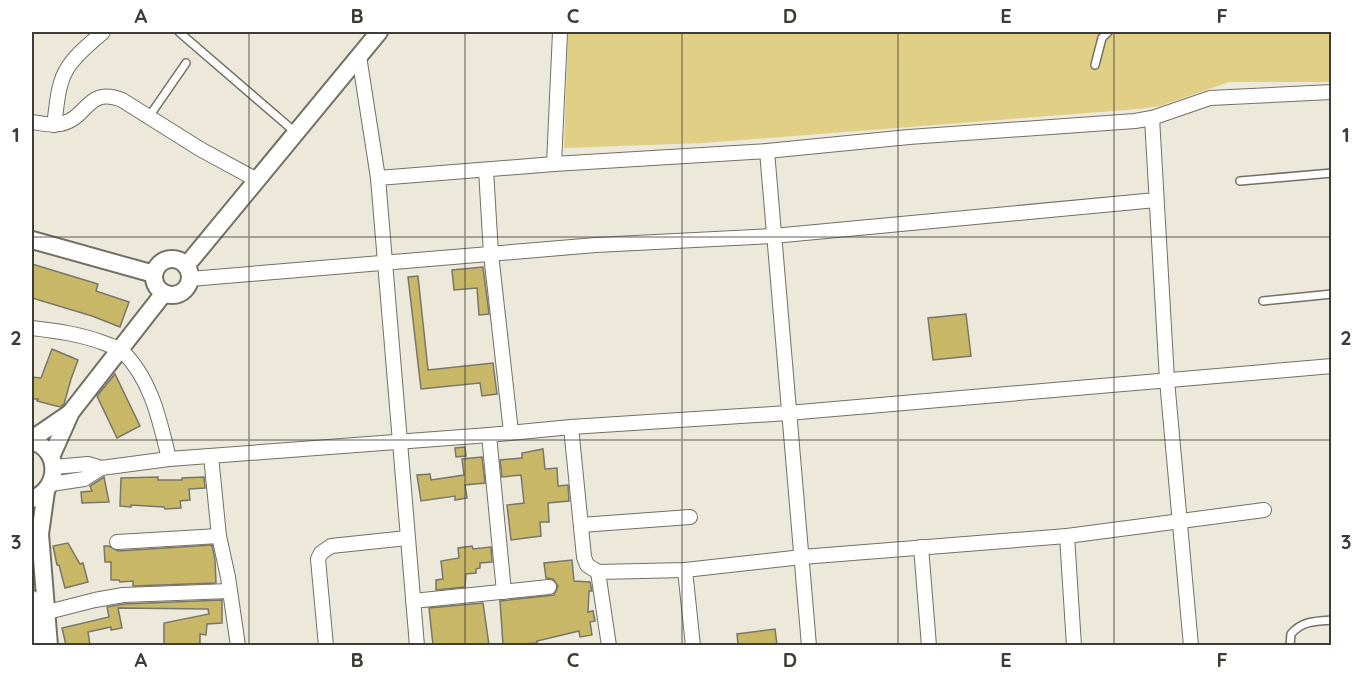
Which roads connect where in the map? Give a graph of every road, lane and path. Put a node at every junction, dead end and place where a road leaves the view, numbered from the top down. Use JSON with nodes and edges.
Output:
{"nodes":[{"id":1,"x":103,"y":32,"type":"edge"},
{"id":2,"x":179,"y":32,"type":"edge"},
{"id":3,"x":379,"y":32,"type":"edge"},
{"id":4,"x":560,"y":32,"type":"edge"},
{"id":5,"x":1108,"y":32,"type":"edge"},
{"id":6,"x":359,"y":56,"type":"junction"},
{"id":7,"x":186,"y":63,"type":"dead end"},
{"id":8,"x":1095,"y":65,"type":"dead end"},
{"id":9,"x":1332,"y":92,"type":"edge"},
{"id":10,"x":148,"y":118,"type":"junction"},
{"id":11,"x":1152,"y":118,"type":"junction"},
{"id":12,"x":32,"y":122,"type":"edge"},
{"id":13,"x":54,"y":125,"type":"junction"},
{"id":14,"x":295,"y":132,"type":"junction"},
{"id":15,"x":767,"y":151,"type":"junction"},
{"id":16,"x":554,"y":164,"type":"junction"},
{"id":17,"x":486,"y":170,"type":"junction"},
{"id":18,"x":1332,"y":173,"type":"edge"},
{"id":19,"x":378,"y":178,"type":"junction"},
{"id":20,"x":256,"y":180,"type":"junction"},
{"id":21,"x":1240,"y":181,"type":"dead end"},
{"id":22,"x":1156,"y":200,"type":"junction"},
{"id":23,"x":773,"y":236,"type":"junction"},
{"id":24,"x":32,"y":240,"type":"edge"},
{"id":25,"x":491,"y":254,"type":"junction"},
{"id":26,"x":384,"y":263,"type":"junction"},
{"id":27,"x":188,"y":272,"type":"junction"},
{"id":28,"x":154,"y":274,"type":"junction"},
{"id":29,"x":164,"y":293,"type":"junction"},
{"id":30,"x":1332,"y":294,"type":"edge"},
{"id":31,"x":1263,"y":301,"type":"dead end"},
{"id":32,"x":32,"y":328,"type":"edge"},
{"id":33,"x":119,"y":349,"type":"junction"},
{"id":34,"x":1332,"y":366,"type":"edge"},
{"id":35,"x":1167,"y":380,"type":"junction"},
{"id":36,"x":71,"y":412,"type":"junction"},
{"id":37,"x":788,"y":413,"type":"junction"},
{"id":38,"x":571,"y":427,"type":"junction"},
{"id":39,"x":512,"y":432,"type":"junction"},
{"id":40,"x":489,"y":435,"type":"junction"},
{"id":41,"x":32,"y":440,"type":"edge"},
{"id":42,"x":399,"y":441,"type":"junction"},
{"id":43,"x":211,"y":456,"type":"junction"},
{"id":44,"x":169,"y":459,"type":"junction"},
{"id":45,"x":47,"y":480,"type":"edge"},
{"id":46,"x":1264,"y":510,"type":"dead end"},
{"id":47,"x":690,"y":517,"type":"dead end"},
{"id":48,"x":1180,"y":520,"type":"junction"},
{"id":49,"x":581,"y":525,"type":"junction"},
{"id":50,"x":219,"y":536,"type":"junction"},
{"id":51,"x":1067,"y":536,"type":"junction"},
{"id":52,"x":408,"y":538,"type":"junction"},
{"id":53,"x":117,"y":542,"type":"dead end"},
{"id":54,"x":921,"y":547,"type":"junction"},
{"id":55,"x":802,"y":557,"type":"junction"},
{"id":56,"x":685,"y":570,"type":"junction"},
{"id":57,"x":598,"y":572,"type":"junction"},
{"id":58,"x":549,"y":587,"type":"dead end"},
{"id":59,"x":230,"y":591,"type":"junction"},
{"id":60,"x":504,"y":592,"type":"junction"},
{"id":61,"x":32,"y":599,"type":"edge"},
{"id":62,"x":413,"y":601,"type":"junction"},
{"id":63,"x":37,"y":615,"type":"edge"},
{"id":64,"x":1332,"y":620,"type":"edge"},
{"id":65,"x":36,"y":645,"type":"edge"},
{"id":66,"x":49,"y":645,"type":"edge"},
{"id":67,"x":238,"y":645,"type":"edge"},
{"id":68,"x":326,"y":645,"type":"edge"},
{"id":69,"x":417,"y":645,"type":"edge"},
{"id":70,"x":609,"y":645,"type":"edge"},
{"id":71,"x":693,"y":645,"type":"edge"},
{"id":72,"x":808,"y":645,"type":"edge"},
{"id":73,"x":929,"y":645,"type":"edge"},
{"id":74,"x":1074,"y":645,"type":"edge"},
{"id":75,"x":1191,"y":645,"type":"edge"},
{"id":76,"x":1290,"y":645,"type":"edge"}],
"edges":[{"from":1,"to":13,"type":"street"},
{"from":2,"to":14,"type":"lane"},
{"from":3,"to":6,"type":"street"},
{"from":4,"to":16,"type":"street"},
{"from":5,"to":8,"type":"lane"},
{"from":6,"to":14,"type":"street"},
{"from":6,"to":19,"type":"street"},
{"from":7,"to":10,"type":"lane"},
{"from":9,"to":11,"type":"street"},
{"from":10,"to":13,"type":"street"},
{"from":10,"to":20,"type":"street"},
{"from":11,"to":15,"type":"street"},
{"from":11,"to":22,"type":"street"},
{"from":12,"to":13,"type":"street"},
{"from":14,"to":20,"type":"street"},
{"from":15,"to":16,"type":"street"},
{"from":15,"to":23,"type":"street"},
{"from":16,"to":17,"type":"street"},
{"from":17,"to":19,"type":"street"},
{"from":17,"to":25,"type":"street"},
{"from":18,"to":21,"type":"lane"},
{"from":19,"to":26,"type":"street"},
{"from":20,"to":27,"type":"street"},
{"from":22,"to":23,"type":"street"},
{"from":22,"to":35,"type":"street"},
{"from":23,"to":25,"type":"street"},
{"from":23,"to":37,"type":"street"},
{"from":24,"to":28,"type":"street"},
{"from":25,"to":26,"type":"street"},
{"from":25,"to":39,"type":"street"},
{"from":26,"to":27,"type":"street"},
{"from":26,"to":42,"type":"street"},
{"from":27,"to":28,"type":"street"},
{"from":27,"to":29,"type":"street"},
{"from":28,"to":29,"type":"street"},
{"from":29,"to":33,"type":"street"},
{"from":30,"to":31,"type":"lane"},
{"from":32,"to":33,"type":"street"},
{"from":33,"to":36,"type":"street"},
{"from":33,"to":44,"type":"street"},
{"from":34,"to":35,"type":"street"},
{"from":35,"to":37,"type":"street"},
{"from":35,"to":48,"type":"street"},
{"from":36,"to":41,"type":"street"},
{"from":36,"to":45,"type":"street"},
{"from":37,"to":38,"type":"street"},
{"from":37,"to":55,"type":"street"},
{"from":38,"to":39,"type":"street"},
{"from":38,"to":49,"type":"street"},
{"from":39,"to":40,"type":"street"},
{"from":40,"to":42,"type":"street"},
{"from":40,"to":60,"type":"street"},
{"from":41,"to":45,"type":"street"},
{"from":42,"to":43,"type":"street"},
{"from":42,"to":52,"type":"street"},
{"from":43,"to":44,"type":"street"},
{"from":43,"to":50,"type":"street"},
{"from":44,"to":45,"type":"street"},
{"from":45,"to":63,"type":"street"},
{"from":46,"to":48,"type":"street"},
{"from":47,"to":49,"type":"street"},
{"from":48,"to":51,"type":"street"},
{"from":48,"to":75,"type":"street"},
{"from":49,"to":57,"type":"street"},
{"from":50,"to":53,"type":"street"},
{"from":50,"to":59,"type":"street"},
{"from":51,"to":54,"type":"street"},
{"from":51,"to":74,"type":"street"},
{"from":52,"to":62,"type":"street"},
{"from":52,"to":68,"type":"street"},
{"from":54,"to":55,"type":"street"},
{"from":54,"to":73,"type":"street"},
{"from":55,"to":56,"type":"street"},
{"from":55,"to":72,"type":"street"},
{"from":56,"to":57,"type":"street"},
{"from":56,"to":71,"type":"street"},
{"from":57,"to":70,"type":"street"},
{"from":58,"to":60,"type":"street"},
{"from":59,"to":63,"type":"street"},
{"from":59,"to":67,"type":"street"},
{"from":60,"to":62,"type":"street"},
{"from":61,"to":63,"type":"street"},
{"from":62,"to":69,"type":"street"},
{"from":63,"to":65,"type":"street"},
{"from":63,"to":66,"type":"street"},
{"from":64,"to":76,"type":"lane"}]}
